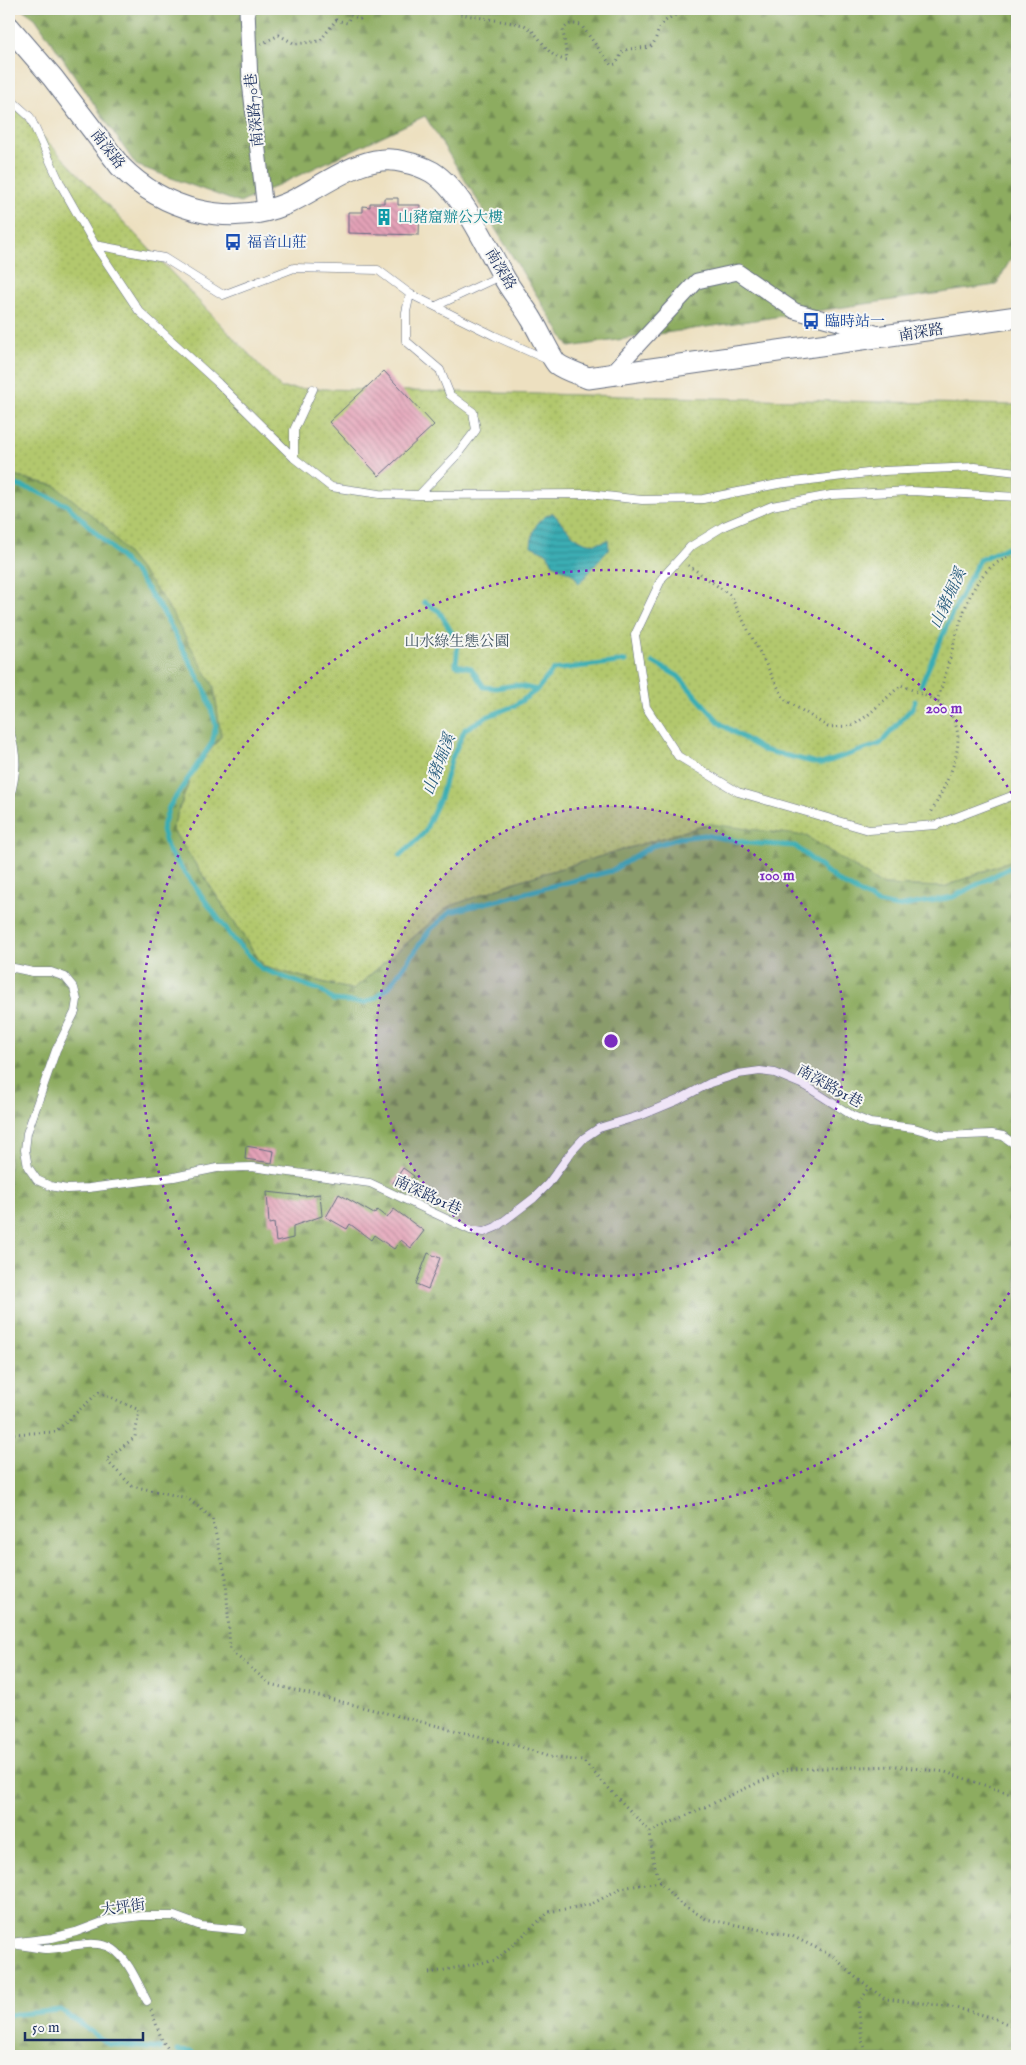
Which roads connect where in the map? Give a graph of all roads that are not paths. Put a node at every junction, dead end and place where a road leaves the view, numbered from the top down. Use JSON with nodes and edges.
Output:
{"nodes":[{"id":1,"x":247,"y":9,"type":"edge"},
{"id":2,"x":9,"y":27,"type":"edge"},
{"id":3,"x":9,"y":98,"type":"edge"},
{"id":4,"x":265,"y":210,"type":"junction"},
{"id":5,"x":95,"y":244,"type":"junction"},
{"id":6,"x":502,"y":275,"type":"junction"},
{"id":7,"x":410,"y":294,"type":"junction"},
{"id":8,"x":436,"y":306,"type":"junction"},
{"id":9,"x":1017,"y":318,"type":"edge"},
{"id":10,"x":888,"y":336,"type":"junction"},
{"id":11,"x":557,"y":364,"type":"junction"},
{"id":12,"x":610,"y":375,"type":"junction"},
{"id":13,"x":312,"y":389,"type":"dead end"},
{"id":14,"x":294,"y":458,"type":"junction"},
{"id":15,"x":1017,"y":472,"type":"edge"},
{"id":16,"x":418,"y":495,"type":"junction"},
{"id":17,"x":1017,"y":497,"type":"edge"},
{"id":18,"x":9,"y":730,"type":"edge"},
{"id":19,"x":1017,"y":794,"type":"edge"},
{"id":20,"x":9,"y":800,"type":"edge"},
{"id":21,"x":9,"y":967,"type":"edge"},
{"id":22,"x":1017,"y":1149,"type":"edge"},
{"id":23,"x":242,"y":1930,"type":"dead end"},
{"id":24,"x":9,"y":1943,"type":"edge"},
{"id":25,"x":147,"y":2001,"type":"road end"}],
"edges":[{"from":1,"to":4,"type":"street","name":"南深路70巷"},
{"from":2,"to":4,"type":"main road","name":"南深路"},
{"from":3,"to":5,"type":"lane"},
{"from":4,"to":6,"type":"main road","name":"南深路"},
{"from":5,"to":7,"type":"lane"},
{"from":5,"to":14,"type":"lane"},
{"from":6,"to":8,"type":"lane"},
{"from":6,"to":11,"type":"main road","name":"南深路"},
{"from":7,"to":8,"type":"lane"},
{"from":7,"to":16,"type":"lane"},
{"from":8,"to":11,"type":"lane"},
{"from":9,"to":10,"type":"main road","name":"南深路"},
{"from":10,"to":12,"type":"main road","name":"南深路"},
{"from":10,"to":12,"type":"street"},
{"from":11,"to":12,"type":"main road","name":"南深路"},
{"from":13,"to":14,"type":"lane"},
{"from":14,"to":16,"type":"lane"},
{"from":15,"to":16,"type":"lane"},
{"from":17,"to":19,"type":"lane"},
{"from":18,"to":20,"type":"lane"},
{"from":21,"to":22,"type":"lane","name":"南深路91巷"},
{"from":23,"to":24,"type":"lane","name":"大坪街"},
{"from":24,"to":25,"type":"lane","name":"大坪街"}]}
